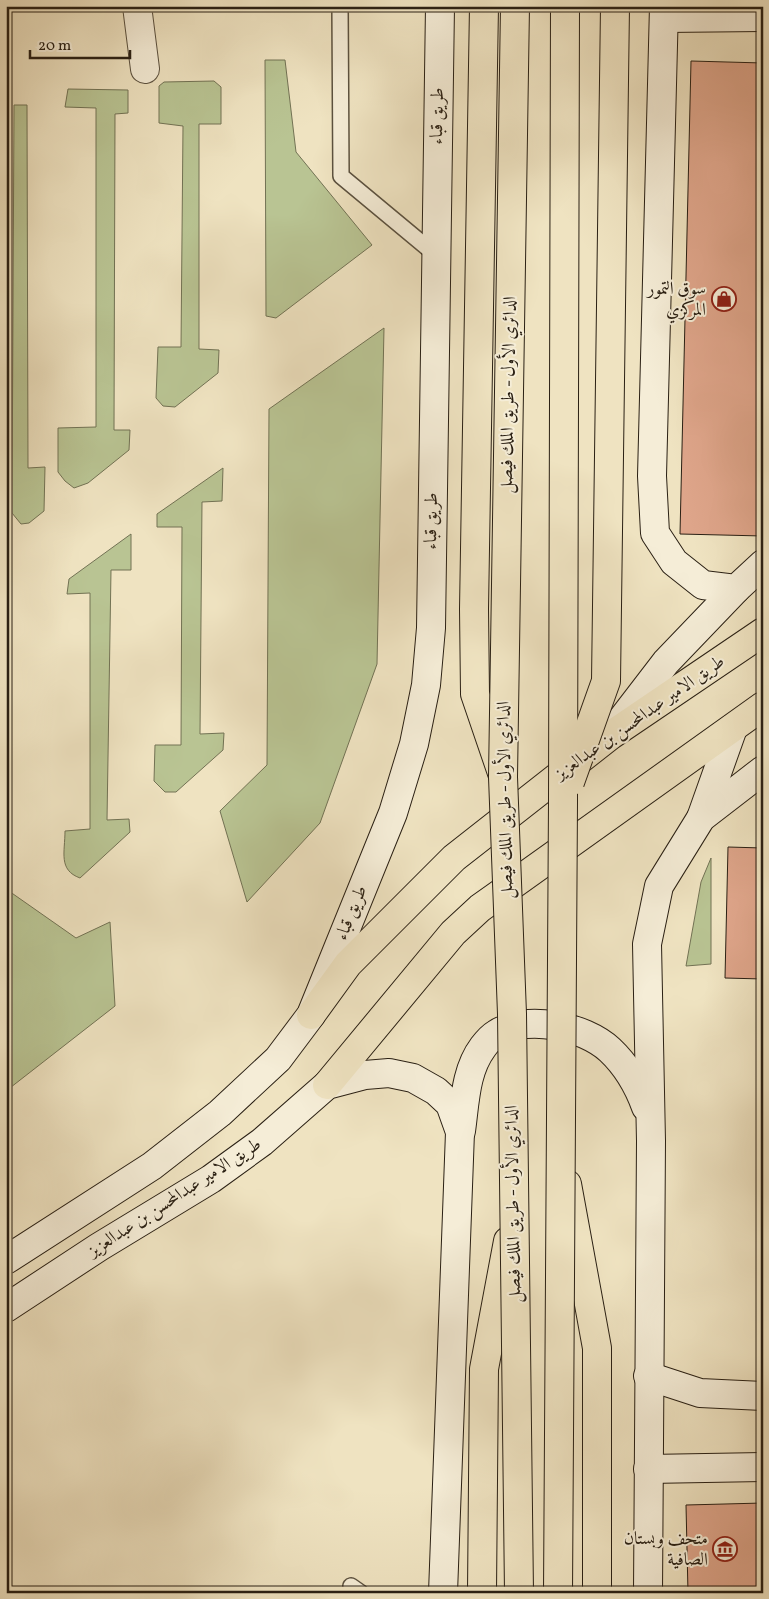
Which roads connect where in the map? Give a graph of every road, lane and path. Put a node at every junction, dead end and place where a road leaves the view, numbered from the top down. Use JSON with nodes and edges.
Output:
{"nodes":[{"id":1,"x":137,"y":6,"type":"edge"},
{"id":2,"x":340,"y":6,"type":"edge"},
{"id":3,"x":440,"y":6,"type":"edge"},
{"id":4,"x":484,"y":6,"type":"edge"},
{"id":5,"x":515,"y":6,"type":"edge"},
{"id":6,"x":565,"y":6,"type":"edge"},
{"id":7,"x":615,"y":6,"type":"edge"},
{"id":8,"x":664,"y":12,"type":"edge"},
{"id":9,"x":763,"y":17,"type":"edge"},
{"id":10,"x":145,"y":69,"type":"dead end"},
{"id":11,"x":436,"y":255,"type":"junction"},
{"id":12,"x":763,"y":564,"type":"edge"},
{"id":13,"x":736,"y":589,"type":"junction"},
{"id":14,"x":763,"y":632,"type":"edge"},
{"id":15,"x":760,"y":709,"type":"edge"},
{"id":16,"x":733,"y":728,"type":"junction"},
{"id":17,"x":611,"y":734,"type":"junction"},
{"id":18,"x":763,"y":770,"type":"edge"},
{"id":19,"x":503,"y":777,"type":"junction"},
{"id":20,"x":563,"y":802,"type":"junction"},
{"id":21,"x":701,"y":818,"type":"junction"},
{"id":22,"x":311,"y":1015,"type":"junction"},
{"id":23,"x":327,"y":1085,"type":"junction"},
{"id":24,"x":460,"y":1132,"type":"junction"},
{"id":25,"x":651,"y":1141,"type":"junction"},
{"id":26,"x":561,"y":1150,"type":"junction"},
{"id":27,"x":514,"y":1210,"type":"junction"},
{"id":28,"x":6,"y":1260,"type":"edge"},
{"id":29,"x":6,"y":1308,"type":"edge"},
{"id":30,"x":648,"y":1376,"type":"junction"},
{"id":31,"x":763,"y":1396,"type":"edge"},
{"id":32,"x":763,"y":1467,"type":"edge"},
{"id":33,"x":648,"y":1469,"type":"junction"},
{"id":34,"x":443,"y":1593,"type":"edge"},
{"id":35,"x":482,"y":1593,"type":"edge"},
{"id":36,"x":519,"y":1593,"type":"edge"},
{"id":37,"x":558,"y":1593,"type":"edge"},
{"id":38,"x":597,"y":1593,"type":"edge"},
{"id":39,"x":648,"y":1593,"type":"edge"}],
"edges":[{"from":1,"to":10,"type":"main road"},
{"from":2,"to":11,"type":"lane"},
{"from":3,"to":11,"type":"main road","name":"طريق قباء"},
{"from":4,"to":19,"type":"main road"},
{"from":5,"to":19,"type":"main road","name":"الدائري الأول - طريق الملك فيصل","bridge":true},
{"from":6,"to":20,"type":"main road","bridge":true},
{"from":7,"to":20,"type":"main road","bridge":true},
{"from":8,"to":9,"type":"main road"},
{"from":8,"to":13,"type":"main road"},
{"from":11,"to":22,"type":"main road","name":"طريق قباء"},
{"from":12,"to":13,"type":"main road"},
{"from":13,"to":17,"type":"main road"},
{"from":14,"to":17,"type":"main road","name":"طريق الامير عبدالمحسن بن عبدالعزيز"},
{"from":15,"to":16,"type":"main road","name":"طريق الامير عبدالمحسن بن عبدالعزيز"},
{"from":16,"to":21,"type":"main road"},
{"from":16,"to":23,"type":"main road","name":"طريق الامير عبدالمحسن بن عبدالعزيز"},
{"from":17,"to":22,"type":"main road","name":"طريق الامير عبدالمحسن بن عبدالعزيز"},
{"from":18,"to":21,"type":"main road"},
{"from":19,"to":27,"type":"main road","name":"الدائري الأول - طريق الملك فيصل","bridge":true},
{"from":20,"to":26,"type":"main road","bridge":true},
{"from":21,"to":25,"type":"main road"},
{"from":22,"to":28,"type":"main road","name":"طريق الامير عبدالمحسن بن عبدالعزيز"},
{"from":23,"to":24,"type":"main road"},
{"from":23,"to":29,"type":"main road","name":"طريق الامير عبدالمحسن بن عبدالعزيز"},
{"from":24,"to":25,"type":"main road"},
{"from":24,"to":34,"type":"main road"},
{"from":25,"to":30,"type":"main road"},
{"from":26,"to":37,"type":"main road","bridge":true},
{"from":26,"to":38,"type":"main road","bridge":true},
{"from":27,"to":35,"type":"main road","bridge":true},
{"from":27,"to":36,"type":"main road","name":"الدائري الأول - طريق الملك فيصل","bridge":true},
{"from":30,"to":31,"type":"main road"},
{"from":30,"to":33,"type":"main road"},
{"from":32,"to":33,"type":"main road"},
{"from":33,"to":39,"type":"main road"}]}
